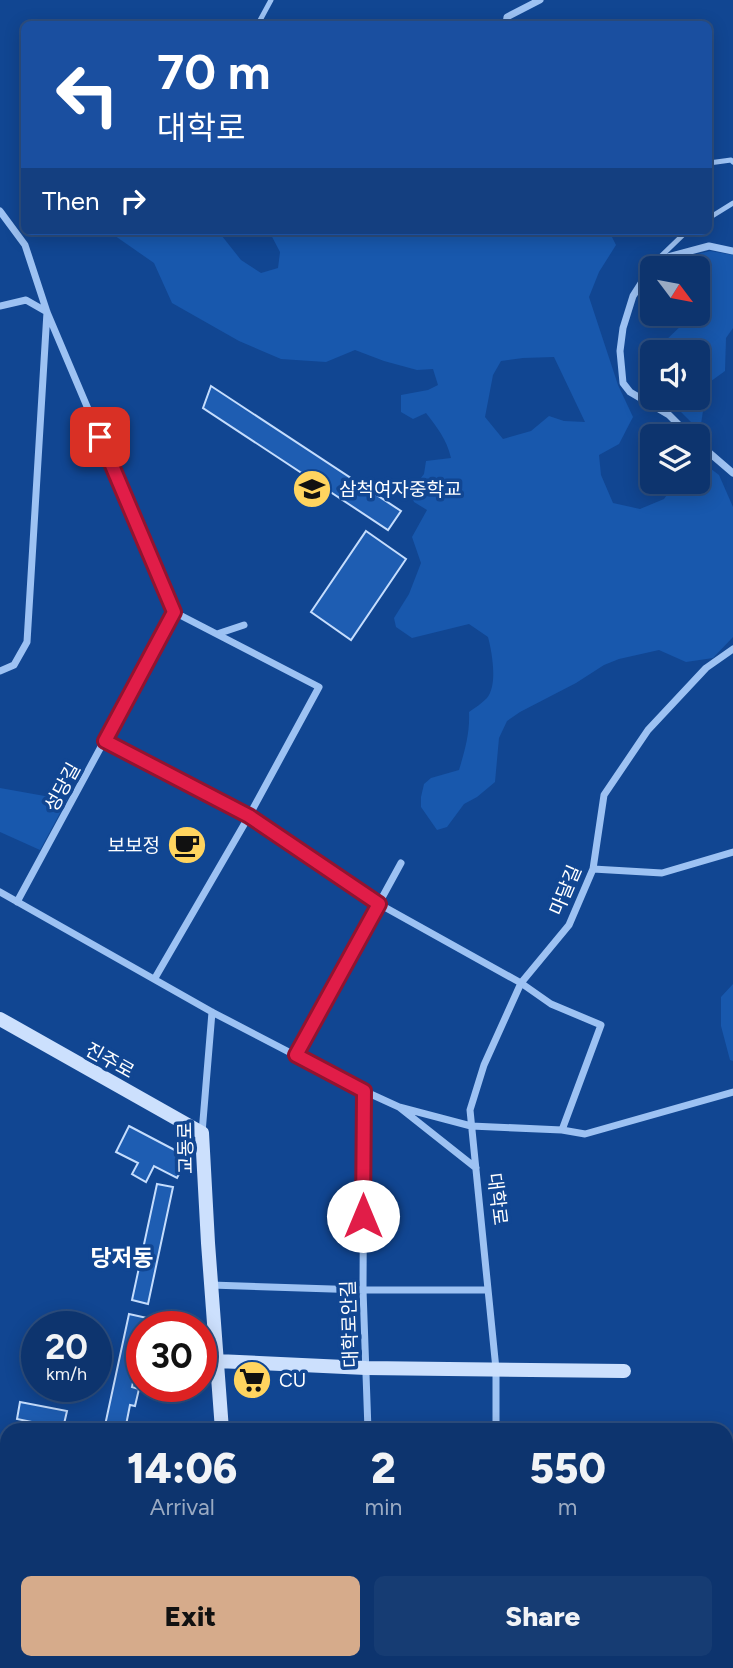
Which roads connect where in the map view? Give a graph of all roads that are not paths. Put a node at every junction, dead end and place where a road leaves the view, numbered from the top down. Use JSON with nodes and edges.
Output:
{"nodes":[{"id":1,"x":271,"y":0,"type":"edge"},
{"id":2,"x":540,"y":0,"type":"edge"},
{"id":3,"x":260,"y":21,"type":"edge"},
{"id":4,"x":506,"y":21,"type":"edge"},
{"id":5,"x":733,"y":162,"type":"edge"},
{"id":6,"x":712,"y":163,"type":"edge"},
{"id":7,"x":733,"y":203,"type":"edge"},
{"id":8,"x":0,"y":211,"type":"edge"},
{"id":9,"x":712,"y":216,"type":"edge"},
{"id":10,"x":683,"y":235,"type":"edge"},
{"id":11,"x":733,"y":251,"type":"edge"},
{"id":12,"x":661,"y":256,"type":"edge"},
{"id":13,"x":672,"y":256,"type":"edge"},
{"id":14,"x":640,"y":285,"type":"edge"},
{"id":15,"x":0,"y":306,"type":"edge"},
{"id":16,"x":47,"y":312,"type":"junction"},
{"id":17,"x":678,"y":424,"type":"edge"},
{"id":18,"x":710,"y":453,"type":"edge"},
{"id":19,"x":733,"y":472,"type":"edge"},
{"id":20,"x":174,"y":612,"type":"junction"},
{"id":21,"x":244,"y":625,"type":"dead end"},
{"id":22,"x":217,"y":634,"type":"junction"},
{"id":23,"x":733,"y":649,"type":"edge"},
{"id":24,"x":0,"y":671,"type":"edge"},
{"id":25,"x":105,"y":741,"type":"junction"},
{"id":26,"x":249,"y":816,"type":"junction"},
{"id":27,"x":733,"y":852,"type":"edge"},
{"id":28,"x":401,"y":863,"type":"dead end"},
{"id":29,"x":593,"y":869,"type":"junction"},
{"id":30,"x":0,"y":892,"type":"edge"},
{"id":31,"x":17,"y":902,"type":"junction"},
{"id":32,"x":379,"y":904,"type":"junction"},
{"id":33,"x":155,"y":978,"type":"junction"},
{"id":34,"x":521,"y":983,"type":"junction"},
{"id":35,"x":212,"y":1012,"type":"junction"},
{"id":36,"x":0,"y":1019,"type":"edge"},
{"id":37,"x":296,"y":1055,"type":"junction"},
{"id":38,"x":364,"y":1091,"type":"junction"},
{"id":39,"x":733,"y":1091,"type":"edge"},
{"id":40,"x":398,"y":1107,"type":"junction"},
{"id":41,"x":471,"y":1126,"type":"junction"},
{"id":42,"x":562,"y":1130,"type":"junction"},
{"id":43,"x":202,"y":1133,"type":"junction"},
{"id":44,"x":476,"y":1168,"type":"junction"},
{"id":45,"x":211,"y":1285,"type":"junction"},
{"id":46,"x":363,"y":1290,"type":"junction"},
{"id":47,"x":488,"y":1290,"type":"junction"},
{"id":48,"x":213,"y":1311,"type":"edge"},
{"id":49,"x":217,"y":1361,"type":"joint"},
{"id":50,"x":366,"y":1368,"type":"junction"},
{"id":51,"x":496,"y":1369,"type":"junction"},
{"id":52,"x":624,"y":1371,"type":"dead end"},
{"id":53,"x":221,"y":1423,"type":"edge"},
{"id":54,"x":368,"y":1423,"type":"edge"},
{"id":55,"x":496,"y":1423,"type":"edge"}],
"edges":[{"from":1,"to":3,"type":"lane"},
{"from":2,"to":4,"type":"street"},
{"from":5,"to":6,"type":"lane"},
{"from":7,"to":9,"type":"lane"},
{"from":8,"to":16,"type":"street"},
{"from":10,"to":12,"type":"lane"},
{"from":11,"to":13,"type":"street"},
{"from":14,"to":17,"type":"street"},
{"from":15,"to":16,"type":"street"},
{"from":16,"to":20,"type":"street"},
{"from":16,"to":24,"type":"street"},
{"from":18,"to":19,"type":"street"},
{"from":20,"to":22,"type":"street"},
{"from":20,"to":25,"type":"street","name":"성당길"},
{"from":21,"to":22,"type":"street"},
{"from":22,"to":26,"type":"street"},
{"from":23,"to":29,"type":"street","name":"마달길"},
{"from":25,"to":26,"type":"street"},
{"from":25,"to":31,"type":"street","name":"성당길"},
{"from":26,"to":32,"type":"street"},
{"from":26,"to":33,"type":"street"},
{"from":27,"to":29,"type":"street"},
{"from":28,"to":32,"type":"street"},
{"from":29,"to":34,"type":"street","name":"마달길"},
{"from":30,"to":31,"type":"street","name":"대학로"},
{"from":31,"to":33,"type":"street","name":"대학로"},
{"from":32,"to":34,"type":"street"},
{"from":32,"to":37,"type":"street"},
{"from":33,"to":35,"type":"street","name":"대학로"},
{"from":34,"to":41,"type":"street","name":"마달길"},
{"from":34,"to":42,"type":"street"},
{"from":35,"to":37,"type":"street","name":"대학로"},
{"from":35,"to":43,"type":"street","name":"교동로"},
{"from":36,"to":43,"type":"street","name":"진주로"},
{"from":37,"to":38,"type":"street","name":"대학로"},
{"from":38,"to":40,"type":"street","name":"대학로"},
{"from":38,"to":46,"type":"street","name":"대학로안길"},
{"from":39,"to":42,"type":"street","name":"대학로"},
{"from":40,"to":41,"type":"street","name":"대학로"},
{"from":40,"to":44,"type":"street","name":"대학로"},
{"from":41,"to":42,"type":"street","name":"대학로"},
{"from":41,"to":44,"type":"street","name":"마달길"},
{"from":43,"to":45,"type":"street","name":"교동로"},
{"from":44,"to":47,"type":"street","name":"대학로"},
{"from":45,"to":46,"type":"street"},
{"from":45,"to":48,"type":"street","name":"교동로"},
{"from":46,"to":47,"type":"street"},
{"from":46,"to":50,"type":"street","name":"대학로안길"},
{"from":47,"to":51,"type":"street","name":"대학로"},
{"from":49,"to":50,"type":"street"},
{"from":49,"to":53,"type":"street","name":"교동로"},
{"from":50,"to":51,"type":"street"},
{"from":50,"to":54,"type":"street","name":"대학로안길"},
{"from":51,"to":52,"type":"street"},
{"from":51,"to":55,"type":"street","name":"대학로"}]}
